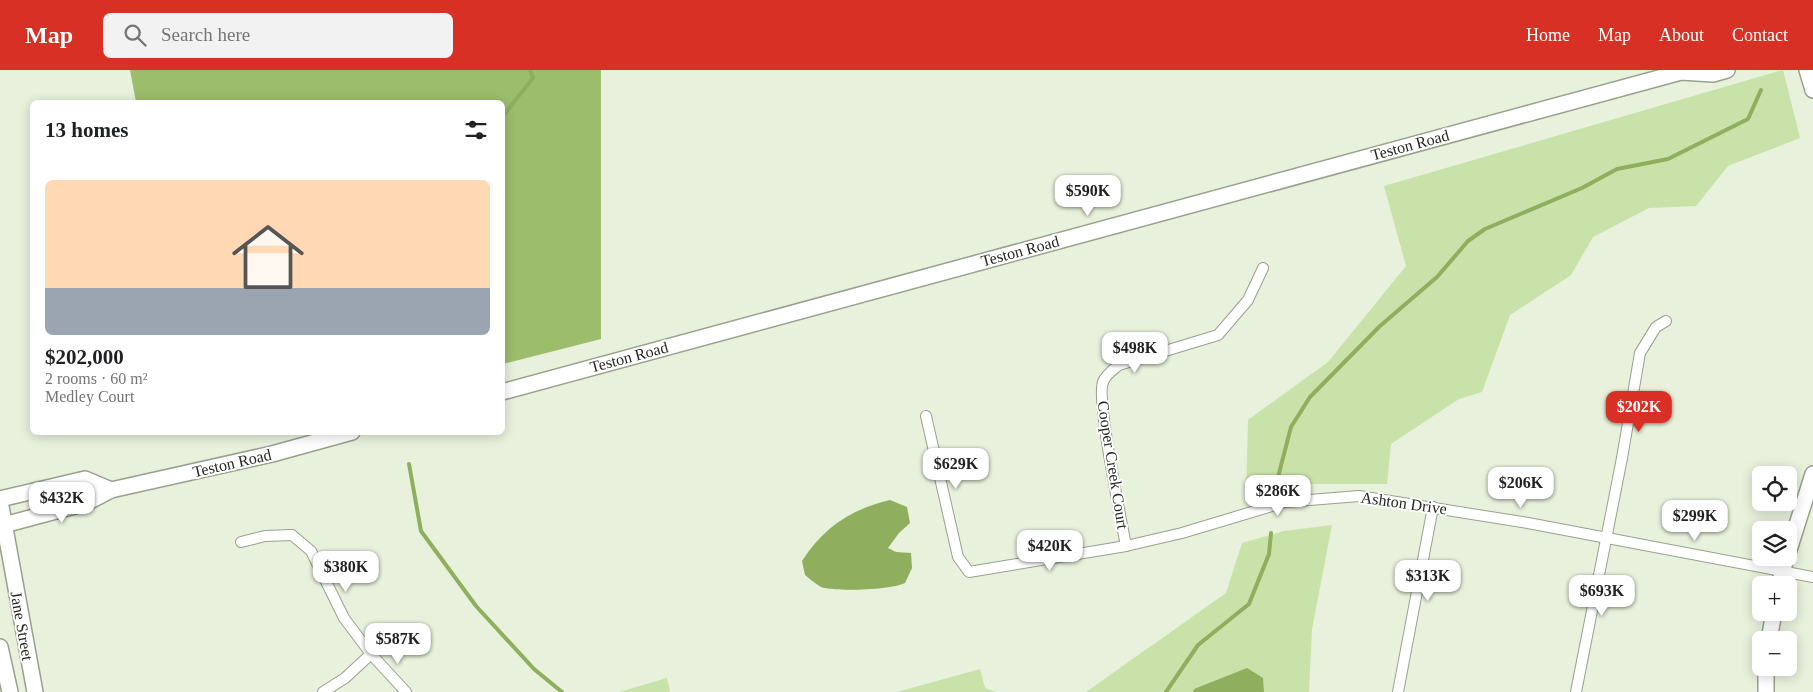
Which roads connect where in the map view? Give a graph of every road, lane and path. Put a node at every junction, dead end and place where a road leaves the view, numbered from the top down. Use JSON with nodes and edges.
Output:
{"nodes":[{"id":1,"x":1728,"y":70,"type":"edge"},
{"id":2,"x":1807,"y":70,"type":"edge"},
{"id":3,"x":1682,"y":71,"type":"edge"},
{"id":4,"x":1813,"y":90,"type":"edge"},
{"id":5,"x":1263,"y":268,"type":"dead end"},
{"id":6,"x":1666,"y":321,"type":"dead end"},
{"id":7,"x":505,"y":391,"type":"edge"},
{"id":8,"x":926,"y":416,"type":"dead end"},
{"id":9,"x":341,"y":435,"type":"edge"},
{"id":10,"x":1813,"y":474,"type":"edge"},
{"id":11,"x":111,"y":490,"type":"junction"},
{"id":12,"x":0,"y":500,"type":"edge"},
{"id":13,"x":1433,"y":507,"type":"junction"},
{"id":14,"x":2,"y":525,"type":"edge"},
{"id":15,"x":1797,"y":525,"type":"edge"},
{"id":16,"x":1604,"y":538,"type":"junction"},
{"id":17,"x":241,"y":542,"type":"dead end"},
{"id":18,"x":1126,"y":546,"type":"junction"},
{"id":19,"x":1783,"y":571,"type":"edge"},
{"id":20,"x":1813,"y":577,"type":"edge"},
{"id":21,"x":0,"y":647,"type":"edge"},
{"id":22,"x":371,"y":654,"type":"junction"},
{"id":23,"x":1766,"y":676,"type":"edge"},
{"id":24,"x":10,"y":692,"type":"edge"},
{"id":25,"x":35,"y":692,"type":"edge"},
{"id":26,"x":323,"y":692,"type":"edge"},
{"id":27,"x":406,"y":692,"type":"edge"},
{"id":28,"x":1398,"y":692,"type":"edge"},
{"id":29,"x":1576,"y":692,"type":"edge"},
{"id":30,"x":1766,"y":692,"type":"edge"}],
"edges":[{"from":1,"to":3,"type":"main road","name":"Teston Road"},
{"from":2,"to":4,"type":"main road"},
{"from":3,"to":7,"type":"main road","name":"Teston Road"},
{"from":5,"to":18,"type":"street","name":"Cooper Creek Court"},
{"from":6,"to":16,"type":"street"},
{"from":8,"to":18,"type":"street","name":"Ashton Drive"},
{"from":9,"to":11,"type":"main road","name":"Teston Road"},
{"from":10,"to":15,"type":"main road"},
{"from":11,"to":12,"type":"main road"},
{"from":11,"to":14,"type":"main road","name":"Teston Road"},
{"from":12,"to":14,"type":"main road","name":"Jane Street"},
{"from":13,"to":16,"type":"street","name":"Ashton Drive"},
{"from":13,"to":18,"type":"street","name":"Ashton Drive"},
{"from":13,"to":28,"type":"street"},
{"from":14,"to":25,"type":"main road","name":"Jane Street"},
{"from":16,"to":19,"type":"street","name":"Ashton Drive"},
{"from":16,"to":29,"type":"street"},
{"from":17,"to":22,"type":"street"},
{"from":19,"to":20,"type":"street","name":"Ashton Drive"},
{"from":21,"to":24,"type":"main road","name":"Jane Street"},
{"from":22,"to":26,"type":"street"},
{"from":22,"to":27,"type":"street"},
{"from":23,"to":30,"type":"main road"}]}
